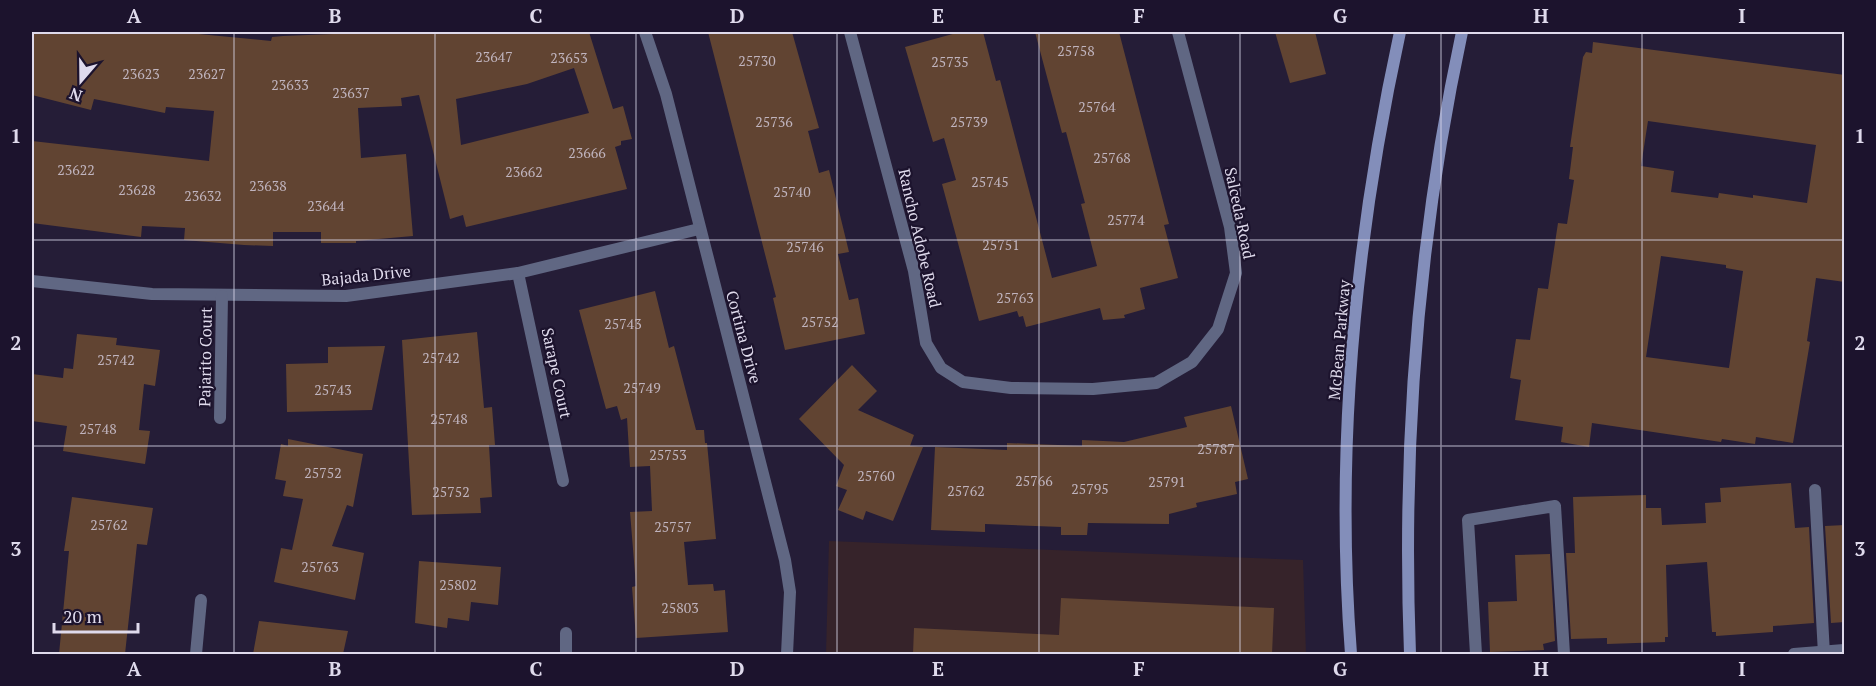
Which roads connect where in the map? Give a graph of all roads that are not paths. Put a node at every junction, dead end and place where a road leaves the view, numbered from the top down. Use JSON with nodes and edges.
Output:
{"nodes":[{"id":1,"x":645,"y":32,"type":"edge"},
{"id":2,"x":850,"y":32,"type":"edge"},
{"id":3,"x":1178,"y":32,"type":"edge"},
{"id":4,"x":1400,"y":32,"type":"edge"},
{"id":5,"x":1461,"y":32,"type":"edge"},
{"id":6,"x":699,"y":229,"type":"junction"},
{"id":7,"x":518,"y":273,"type":"junction"},
{"id":8,"x":32,"y":281,"type":"edge"},
{"id":9,"x":222,"y":296,"type":"junction"},
{"id":10,"x":1093,"y":389,"type":"joint"},
{"id":11,"x":220,"y":418,"type":"dead end"},
{"id":12,"x":563,"y":481,"type":"dead end"},
{"id":13,"x":1815,"y":490,"type":"dead end"},
{"id":14,"x":201,"y":600,"type":"dead end"},
{"id":15,"x":567,"y":633,"type":"dead end"},
{"id":16,"x":1845,"y":650,"type":"edge"},
{"id":17,"x":1824,"y":653,"type":"edge"},
{"id":18,"x":196,"y":654,"type":"edge"},
{"id":19,"x":566,"y":654,"type":"edge"},
{"id":20,"x":787,"y":654,"type":"edge"},
{"id":21,"x":1351,"y":654,"type":"edge"},
{"id":22,"x":1410,"y":654,"type":"edge"},
{"id":23,"x":1476,"y":654,"type":"edge"},
{"id":24,"x":1564,"y":654,"type":"edge"},
{"id":25,"x":1794,"y":654,"type":"edge"}],
"edges":[{"from":1,"to":6,"type":"street","name":"Cortina Drive"},
{"from":2,"to":10,"type":"street","name":"Rancho Adobe Road"},
{"from":3,"to":10,"type":"street","name":"Salceda Road"},
{"from":4,"to":21,"type":"main road","name":"McBean Parkway"},
{"from":5,"to":22,"type":"main road"},
{"from":6,"to":7,"type":"street","name":"Bajada Drive"},
{"from":6,"to":20,"type":"street","name":"Cortina Drive"},
{"from":7,"to":9,"type":"street","name":"Bajada Drive"},
{"from":7,"to":12,"type":"street","name":"Sarape Court"},
{"from":8,"to":9,"type":"street","name":"Bajada Drive"},
{"from":9,"to":11,"type":"street","name":"Pajarito Court"},
{"from":13,"to":17,"type":"street"},
{"from":14,"to":18,"type":"street"},
{"from":15,"to":19,"type":"street"},
{"from":16,"to":17,"type":"street"},
{"from":17,"to":25,"type":"street"},
{"from":23,"to":24,"type":"street"}]}
